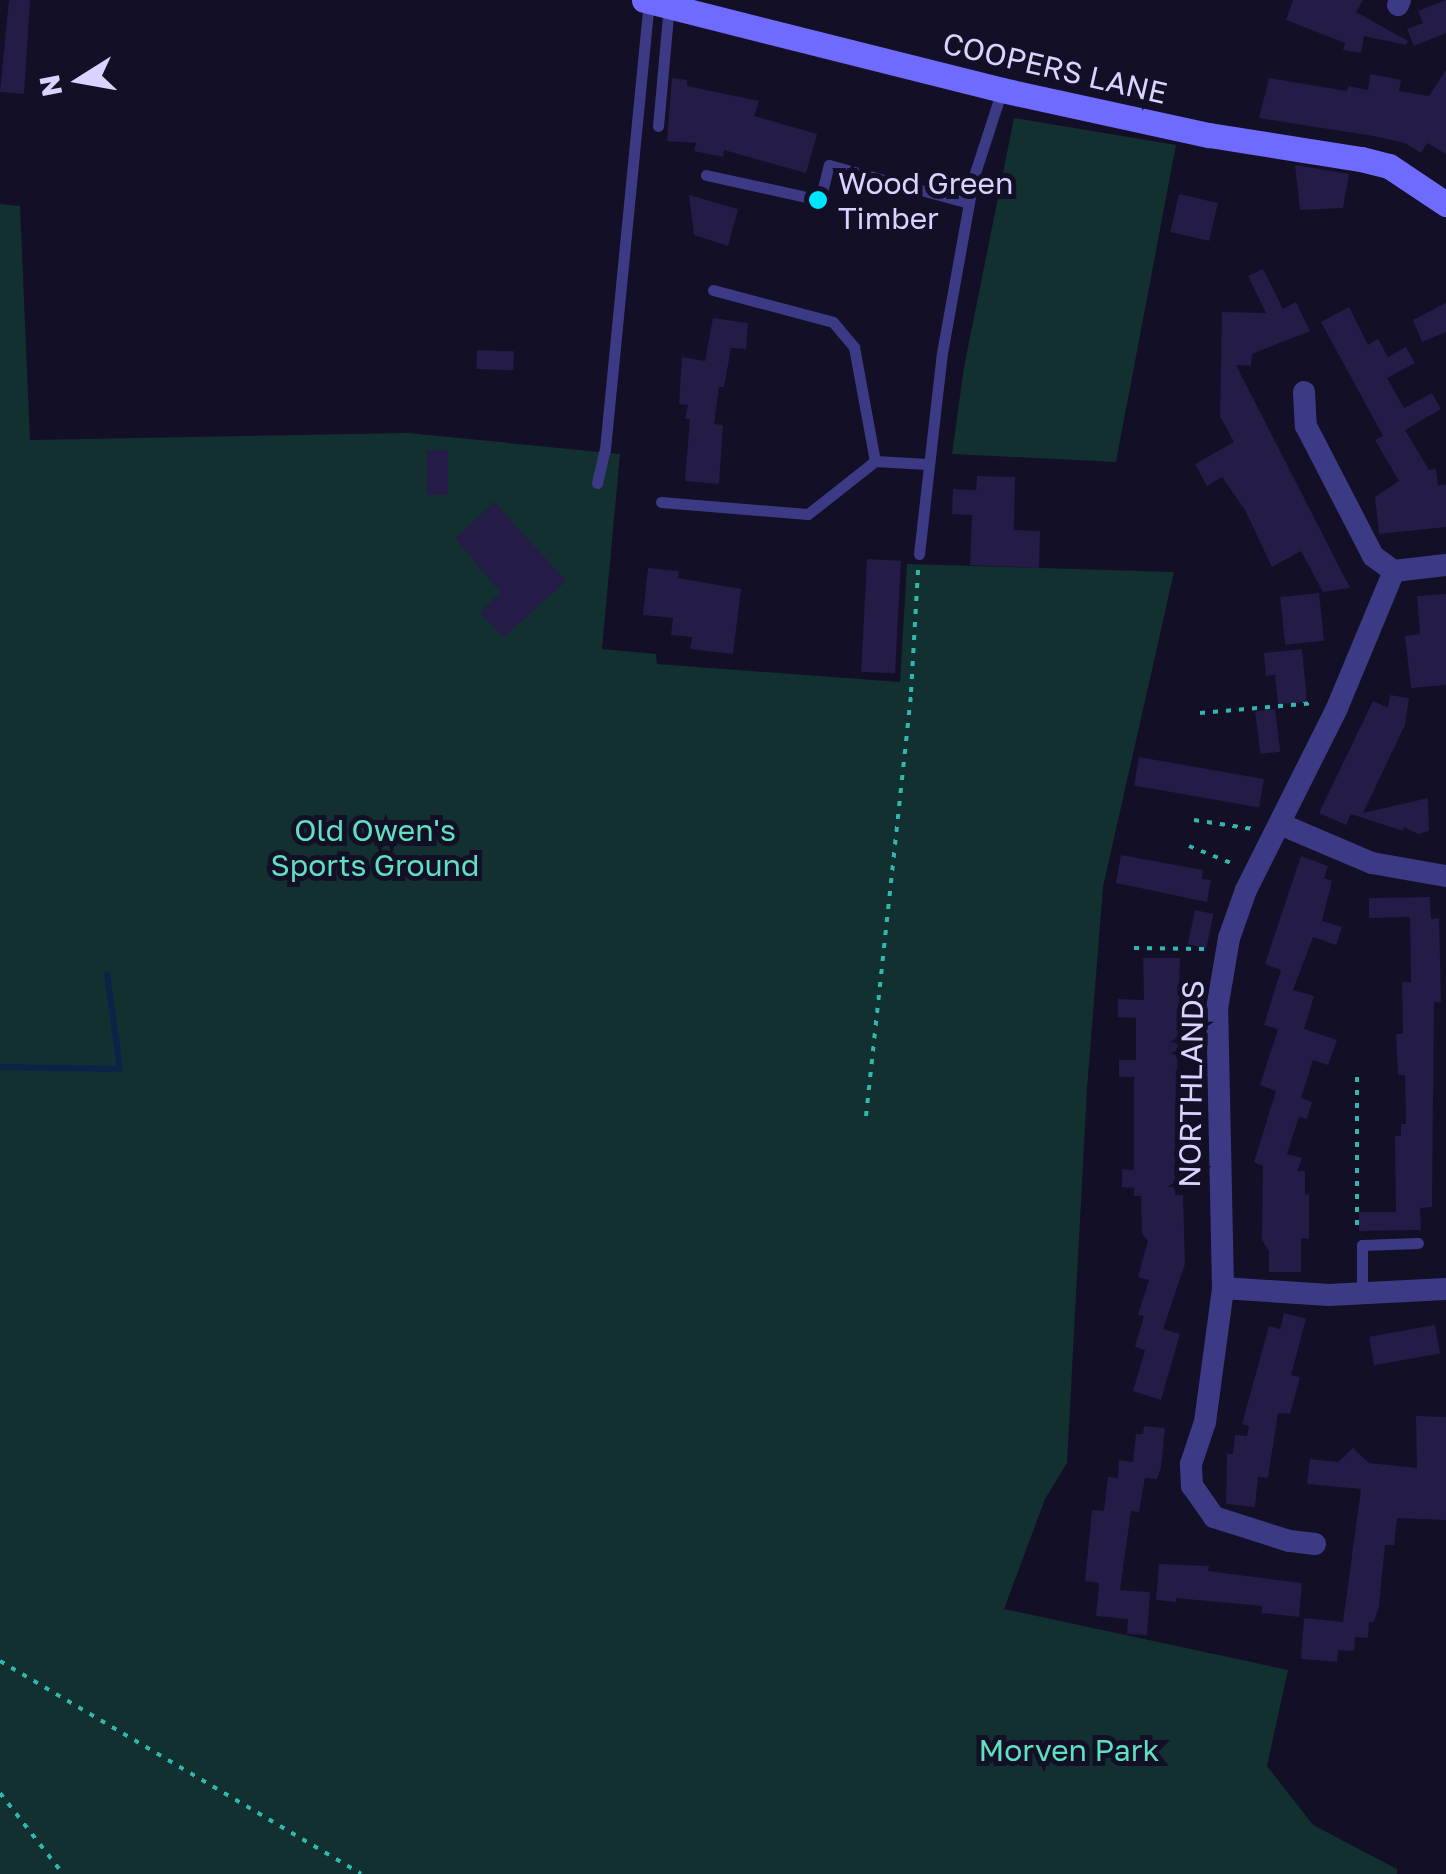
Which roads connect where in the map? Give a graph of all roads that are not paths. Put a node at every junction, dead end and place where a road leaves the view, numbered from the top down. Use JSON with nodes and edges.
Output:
{"nodes":[{"id":1,"x":654,"y":3,"type":"edge"},
{"id":2,"x":1002,"y":90,"type":"junction"},
{"id":3,"x":658,"y":126,"type":"dead end"},
{"id":4,"x":706,"y":175,"type":"dead end"},
{"id":5,"x":970,"y":204,"type":"junction"},
{"id":6,"x":1446,"y":204,"type":"edge"},
{"id":7,"x":712,"y":290,"type":"dead end"},
{"id":8,"x":1304,"y":392,"type":"dead end"},
{"id":9,"x":875,"y":461,"type":"junction"},
{"id":10,"x":927,"y":464,"type":"junction"},
{"id":11,"x":597,"y":483,"type":"dead end"},
{"id":12,"x":662,"y":502,"type":"dead end"},
{"id":13,"x":919,"y":554,"type":"road end"},
{"id":14,"x":1446,"y":565,"type":"edge"},
{"id":15,"x":1394,"y":570,"type":"junction"},
{"id":16,"x":1278,"y":830,"type":"junction"},
{"id":17,"x":1446,"y":876,"type":"edge"},
{"id":18,"x":1418,"y":1243,"type":"dead end"},
{"id":19,"x":1223,"y":1288,"type":"junction"},
{"id":20,"x":1446,"y":1289,"type":"edge"},
{"id":21,"x":1362,"y":1294,"type":"junction"},
{"id":22,"x":1315,"y":1544,"type":"dead end"}],
"edges":[{"from":1,"to":2,"type":"main road","name":"COOPERS LANE"},
{"from":1,"to":3,"type":"lane"},
{"from":1,"to":11,"type":"lane"},
{"from":2,"to":5,"type":"lane"},
{"from":2,"to":6,"type":"main road","name":"COOPERS LANE"},
{"from":4,"to":5,"type":"lane"},
{"from":5,"to":10,"type":"lane"},
{"from":7,"to":9,"type":"lane"},
{"from":8,"to":15,"type":"street"},
{"from":9,"to":10,"type":"lane"},
{"from":9,"to":12,"type":"lane"},
{"from":10,"to":13,"type":"lane"},
{"from":14,"to":15,"type":"street"},
{"from":15,"to":16,"type":"street","name":"NORTHLANDS"},
{"from":16,"to":17,"type":"street"},
{"from":16,"to":19,"type":"street","name":"NORTHLANDS"},
{"from":18,"to":21,"type":"lane"},
{"from":19,"to":21,"type":"street"},
{"from":19,"to":22,"type":"street","name":"NORTHLANDS"},
{"from":20,"to":21,"type":"street"}]}
